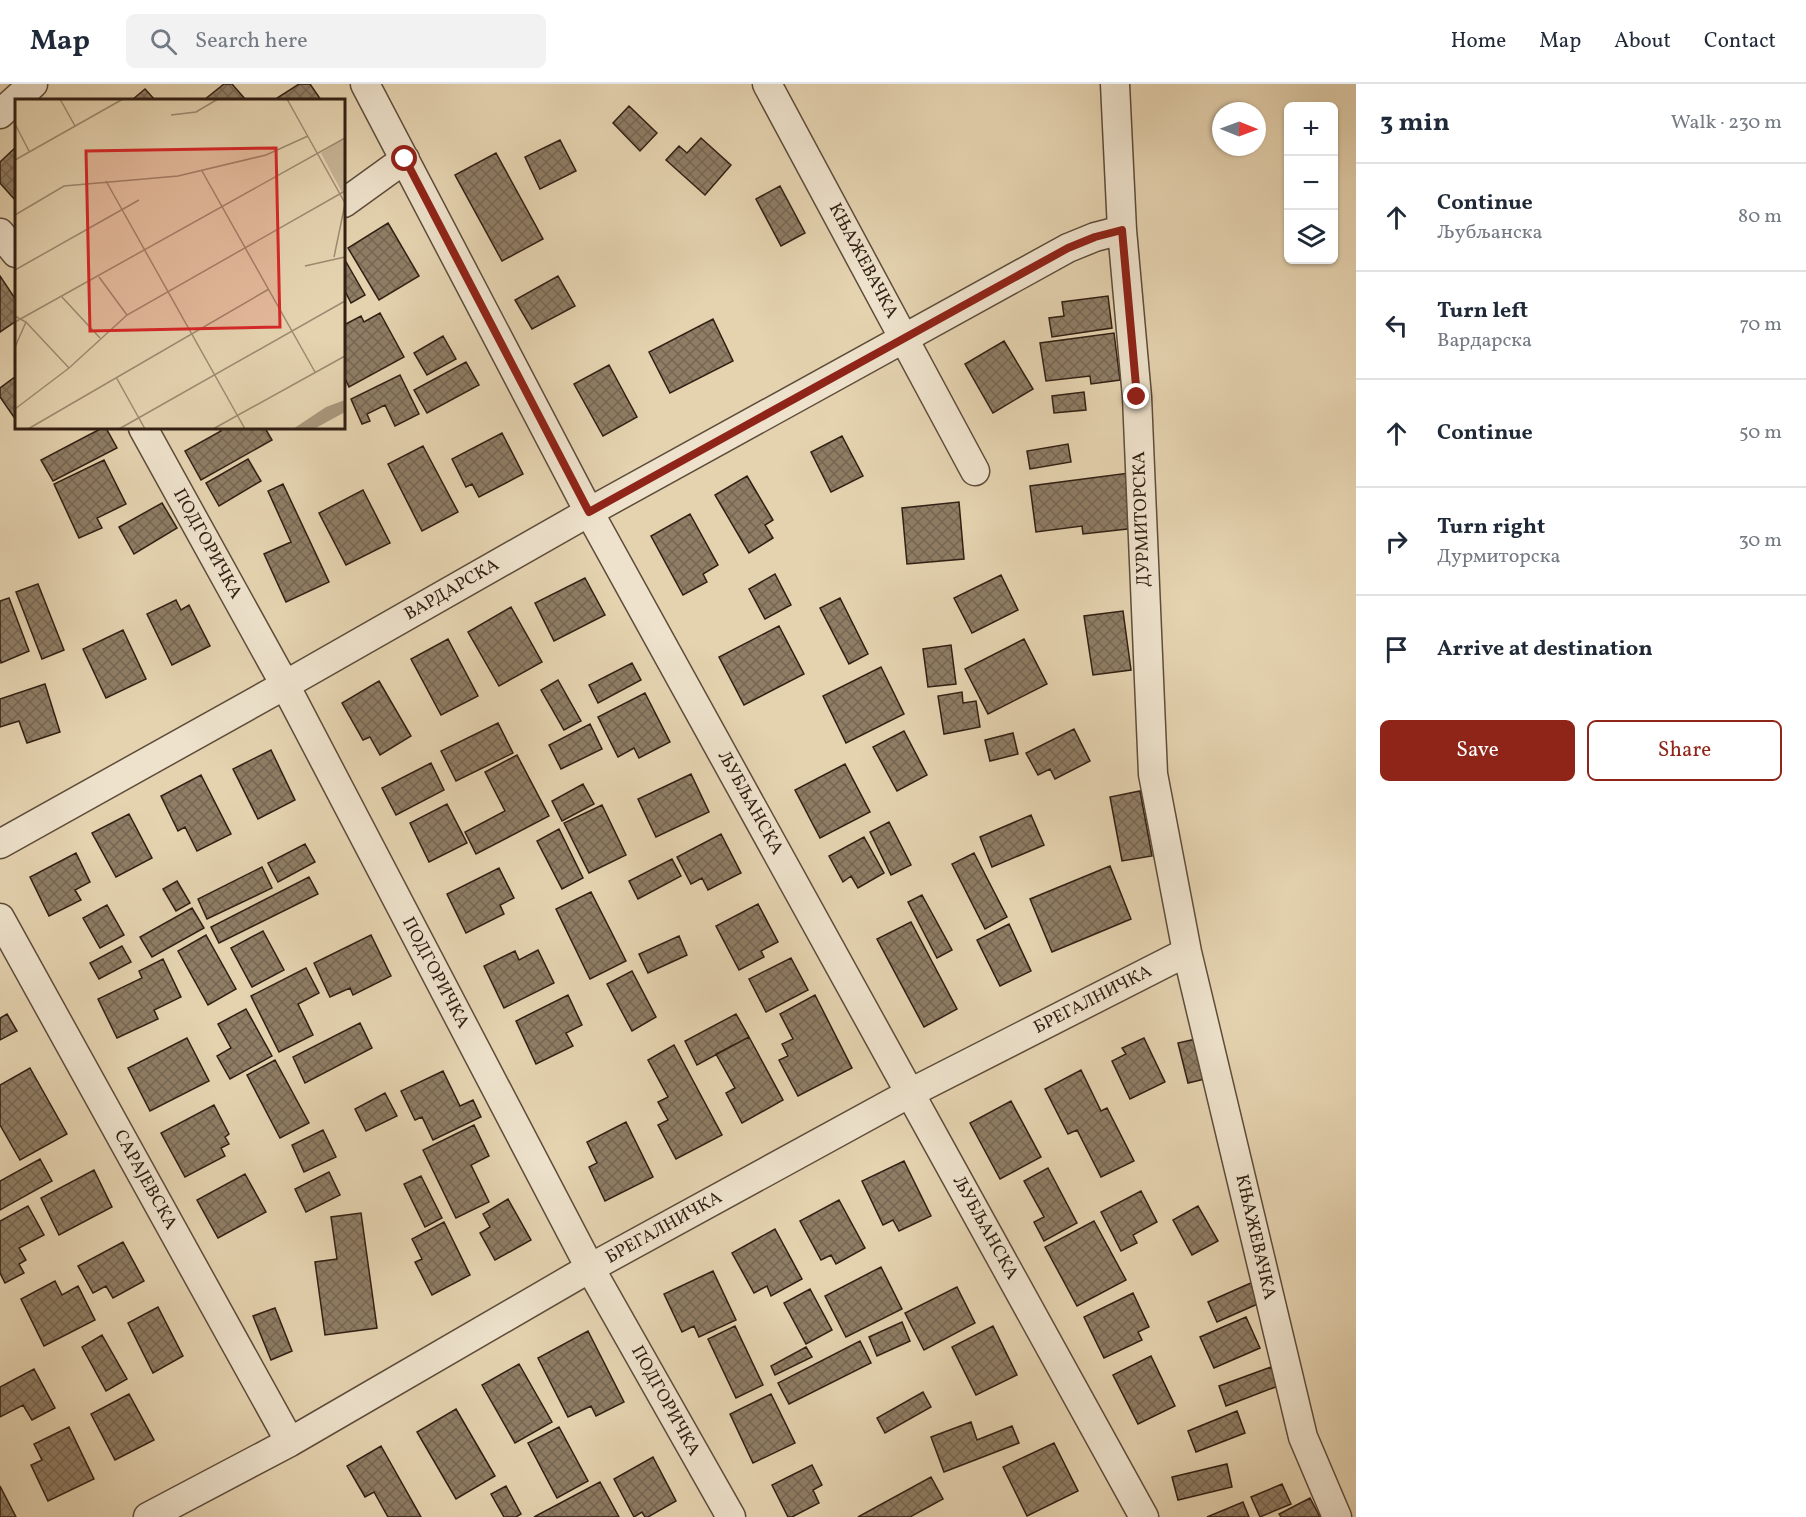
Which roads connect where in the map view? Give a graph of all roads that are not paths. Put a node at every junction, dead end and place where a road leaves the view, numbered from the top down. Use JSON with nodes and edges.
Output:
{"nodes":[{"id":1,"x":33,"y":84,"type":"edge"},
{"id":2,"x":365,"y":84,"type":"edge"},
{"id":3,"x":767,"y":84,"type":"edge"},
{"id":4,"x":1115,"y":84,"type":"edge"},
{"id":5,"x":16,"y":99,"type":"edge"},
{"id":6,"x":15,"y":100,"type":"edge"},
{"id":7,"x":0,"y":114,"type":"edge"},
{"id":8,"x":405,"y":159,"type":"junction"},
{"id":9,"x":345,"y":202,"type":"edge"},
{"id":10,"x":1122,"y":230,"type":"junction"},
{"id":11,"x":0,"y":233,"type":"edge"},
{"id":12,"x":15,"y":252,"type":"edge"},
{"id":13,"x":905,"y":339,"type":"junction"},
{"id":14,"x":144,"y":429,"type":"edge"},
{"id":15,"x":975,"y":471,"type":"dead end"},
{"id":16,"x":589,"y":512,"type":"junction"},
{"id":17,"x":285,"y":686,"type":"junction"},
{"id":18,"x":0,"y":844,"type":"edge"},
{"id":19,"x":0,"y":918,"type":"edge"},
{"id":20,"x":1187,"y":952,"type":"junction"},
{"id":21,"x":910,"y":1093,"type":"junction"},
{"id":22,"x":590,"y":1268,"type":"junction"},
{"id":23,"x":290,"y":1442,"type":"junction"},
{"id":24,"x":148,"y":1517,"type":"edge"},
{"id":25,"x":730,"y":1517,"type":"edge"},
{"id":26,"x":1144,"y":1517,"type":"edge"},
{"id":27,"x":1337,"y":1517,"type":"edge"}],
"edges":[{"from":1,"to":5,"type":"street"},
{"from":2,"to":8,"type":"street","name":"ЉУБЉАНСКА"},
{"from":3,"to":13,"type":"street","name":"КЊАЖЕВАЧКА"},
{"from":4,"to":10,"type":"street","name":"ДУРМИТОРСКА"},
{"from":6,"to":7,"type":"street"},
{"from":8,"to":9,"type":"street"},
{"from":8,"to":16,"type":"street","name":"ЉУБЉАНСКА"},
{"from":10,"to":13,"type":"street","name":"ВАРДАРСКА"},
{"from":10,"to":20,"type":"street","name":"ДУРМИТОРСКА"},
{"from":11,"to":12,"type":"street"},
{"from":13,"to":15,"type":"street","name":"КЊАЖЕВАЧКА"},
{"from":13,"to":16,"type":"street","name":"ВАРДАРСКА"},
{"from":14,"to":17,"type":"street","name":"ПОДГОРИЧКА"},
{"from":16,"to":17,"type":"street","name":"ВАРДАРСКА"},
{"from":16,"to":21,"type":"street","name":"ЉУБЉАНСКА"},
{"from":17,"to":18,"type":"street","name":"ВАРДАРСКА"},
{"from":17,"to":22,"type":"street","name":"ПОДГОРИЧКА"},
{"from":19,"to":23,"type":"street","name":"САРАЈЕВСКА"},
{"from":20,"to":21,"type":"street","name":"БРЕГАЛНИЧКА"},
{"from":20,"to":27,"type":"street","name":"КЊАЖЕВАЧКА"},
{"from":21,"to":22,"type":"street","name":"БРЕГАЛНИЧКА"},
{"from":21,"to":26,"type":"street","name":"ЉУБЉАНСКА"},
{"from":22,"to":23,"type":"street","name":"БРЕГАЛНИЧКА"},
{"from":22,"to":25,"type":"street","name":"ПОДГОРИЧКА"},
{"from":23,"to":24,"type":"street","name":"БРЕГАЛНИЧКА"}]}
